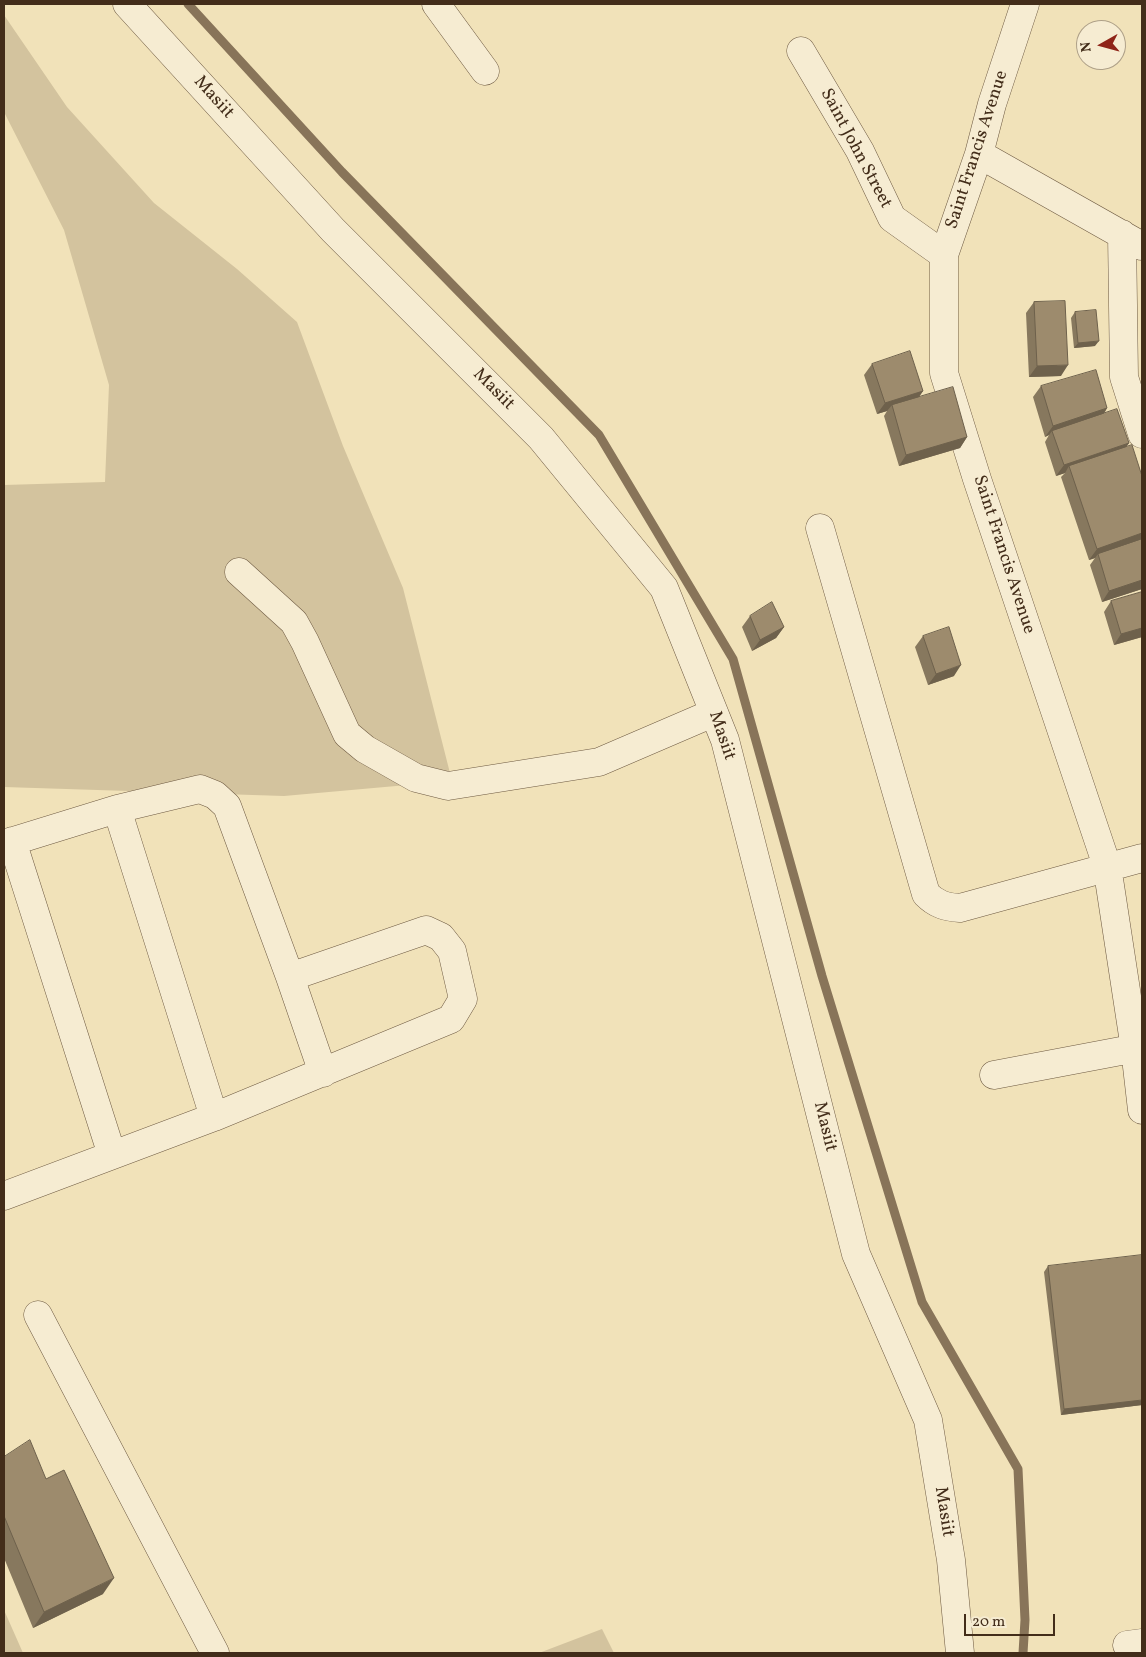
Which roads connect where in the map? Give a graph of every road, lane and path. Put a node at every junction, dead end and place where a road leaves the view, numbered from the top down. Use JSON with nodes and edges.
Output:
{"nodes":[{"id":1,"x":127,"y":4,"type":"edge"},
{"id":2,"x":436,"y":4,"type":"edge"},
{"id":3,"x":1025,"y":4,"type":"edge"},
{"id":4,"x":801,"y":51,"type":"dead end"},
{"id":5,"x":485,"y":71,"type":"dead end"},
{"id":6,"x":979,"y":154,"type":"junction"},
{"id":7,"x":1132,"y":240,"type":"edge"},
{"id":8,"x":944,"y":255,"type":"junction"},
{"id":9,"x":1142,"y":434,"type":"edge"},
{"id":10,"x":820,"y":528,"type":"dead end"},
{"id":11,"x":239,"y":572,"type":"dead end"},
{"id":12,"x":714,"y":714,"type":"junction"},
{"id":13,"x":117,"y":809,"type":"junction"},
{"id":14,"x":8,"y":842,"type":"edge"},
{"id":15,"x":1142,"y":858,"type":"edge"},
{"id":16,"x":1107,"y":866,"type":"junction"},
{"id":17,"x":290,"y":977,"type":"junction"},
{"id":18,"x":1139,"y":1048,"type":"edge"},
{"id":19,"x":323,"y":1073,"type":"junction"},
{"id":20,"x":994,"y":1074,"type":"dead end"},
{"id":21,"x":1142,"y":1110,"type":"edge"},
{"id":22,"x":214,"y":1117,"type":"junction"},
{"id":23,"x":112,"y":1155,"type":"junction"},
{"id":24,"x":5,"y":1190,"type":"edge"},
{"id":25,"x":38,"y":1315,"type":"dead end"},
{"id":26,"x":215,"y":1653,"type":"edge"},
{"id":27,"x":960,"y":1653,"type":"edge"}],
"edges":[{"from":1,"to":12,"type":"street","name":"Masiit"},
{"from":2,"to":5,"type":"street"},
{"from":3,"to":6,"type":"street","name":"Saint Francis Avenue"},
{"from":4,"to":8,"type":"street","name":"Saint John Street"},
{"from":6,"to":7,"type":"street"},
{"from":6,"to":8,"type":"street","name":"Saint Francis Avenue"},
{"from":7,"to":9,"type":"street"},
{"from":8,"to":16,"type":"street","name":"Saint Francis Avenue"},
{"from":10,"to":16,"type":"street"},
{"from":11,"to":12,"type":"street"},
{"from":12,"to":27,"type":"street","name":"Masiit"},
{"from":13,"to":14,"type":"street"},
{"from":13,"to":17,"type":"street"},
{"from":13,"to":22,"type":"street"},
{"from":14,"to":23,"type":"street"},
{"from":15,"to":16,"type":"street"},
{"from":16,"to":18,"type":"street","name":"Saint Francis Avenue"},
{"from":17,"to":19,"type":"street"},
{"from":17,"to":19,"type":"street"},
{"from":18,"to":20,"type":"street"},
{"from":18,"to":21,"type":"street","name":"Saint Francis Avenue"},
{"from":19,"to":22,"type":"street"},
{"from":22,"to":23,"type":"street"},
{"from":23,"to":24,"type":"street"},
{"from":25,"to":26,"type":"street"}]}
